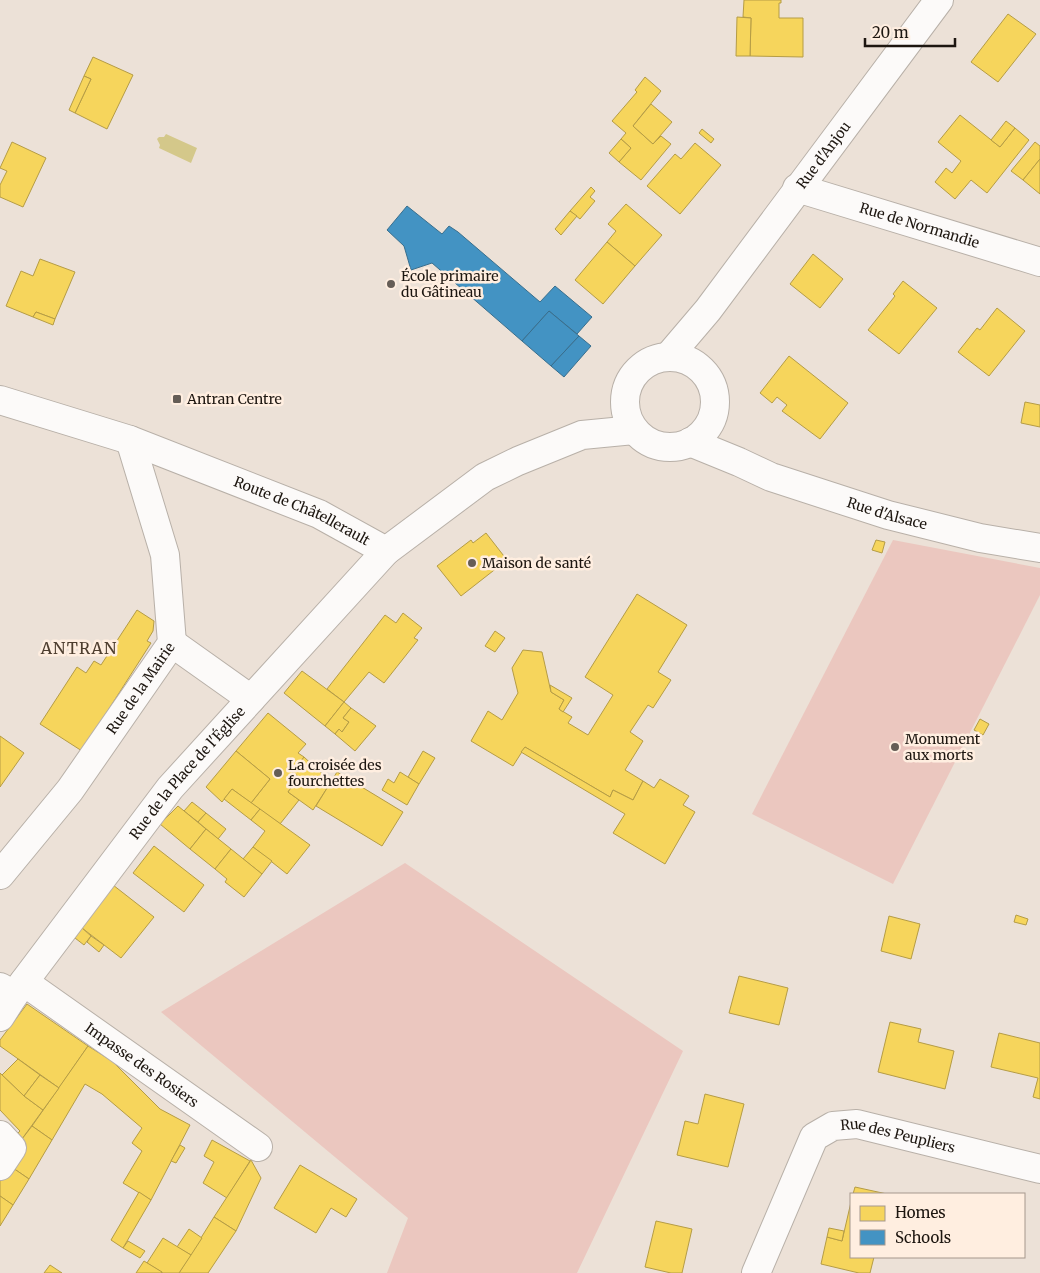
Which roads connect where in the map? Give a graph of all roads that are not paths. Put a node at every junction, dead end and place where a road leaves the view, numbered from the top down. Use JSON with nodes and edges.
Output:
{"nodes":[{"id":1,"x":939,"y":0,"type":"edge"},
{"id":2,"x":797,"y":188,"type":"junction"},
{"id":3,"x":1040,"y":262,"type":"edge"},
{"id":4,"x":708,"y":310,"type":"junction"},
{"id":5,"x":668,"y":357,"type":"junction"},
{"id":6,"x":702,"y":370,"type":"junction"},
{"id":7,"x":625,"y":397,"type":"junction"},
{"id":8,"x":0,"y":400,"type":"edge"},
{"id":9,"x":715,"y":409,"type":"junction"},
{"id":10,"x":634,"y":430,"type":"junction"},
{"id":11,"x":582,"y":435,"type":"junction"},
{"id":12,"x":130,"y":440,"type":"junction"},
{"id":13,"x":690,"y":442,"type":"junction"},
{"id":14,"x":739,"y":462,"type":"junction"},
{"id":15,"x":1040,"y":548,"type":"edge"},
{"id":16,"x":386,"y":551,"type":"junction"},
{"id":17,"x":172,"y":643,"type":"junction"},
{"id":18,"x":251,"y":699,"type":"junction"},
{"id":19,"x":0,"y":875,"type":"edge"},
{"id":20,"x":9,"y":996,"type":"edge"},
{"id":21,"x":0,"y":1135,"type":"edge"},
{"id":22,"x":258,"y":1147,"type":"dead end"},
{"id":23,"x":0,"y":1166,"type":"edge"},
{"id":24,"x":1040,"y":1169,"type":"edge"},
{"id":25,"x":756,"y":1273,"type":"edge"}],
"edges":[{"from":1,"to":2,"type":"street","name":"Rue d'Anjou"},
{"from":2,"to":3,"type":"street","name":"Rue de Normandie"},
{"from":2,"to":4,"type":"street","name":"Rue d'Anjou"},
{"from":4,"to":5,"type":"street","name":"Rue d'Anjou"},
{"from":4,"to":6,"type":"street"},
{"from":5,"to":6,"type":"street"},
{"from":5,"to":7,"type":"street"},
{"from":6,"to":9,"type":"street"},
{"from":7,"to":10,"type":"street"},
{"from":7,"to":11,"type":"street","name":"Route de Châtellerault"},
{"from":8,"to":12,"type":"street","name":"Route de Châtellerault"},
{"from":9,"to":13,"type":"street"},
{"from":9,"to":14,"type":"street"},
{"from":10,"to":11,"type":"street","name":"Route de Châtellerault"},
{"from":10,"to":13,"type":"street"},
{"from":11,"to":16,"type":"street","name":"Route de Châtellerault"},
{"from":12,"to":16,"type":"street","name":"Route de Châtellerault"},
{"from":12,"to":17,"type":"street","name":"Rue de la Mairie"},
{"from":13,"to":14,"type":"street","name":"Rue d'Alsace"},
{"from":14,"to":15,"type":"street","name":"Rue d'Alsace"},
{"from":16,"to":18,"type":"street","name":"Rue de la Place de l'Église"},
{"from":17,"to":18,"type":"street"},
{"from":17,"to":19,"type":"street","name":"Rue de la Mairie"},
{"from":18,"to":20,"type":"street","name":"Rue de la Place de l'Église"},
{"from":20,"to":22,"type":"street","name":"Impasse des Rosiers"},
{"from":21,"to":23,"type":"street"},
{"from":24,"to":25,"type":"street","name":"Rue des Peupliers"}]}
